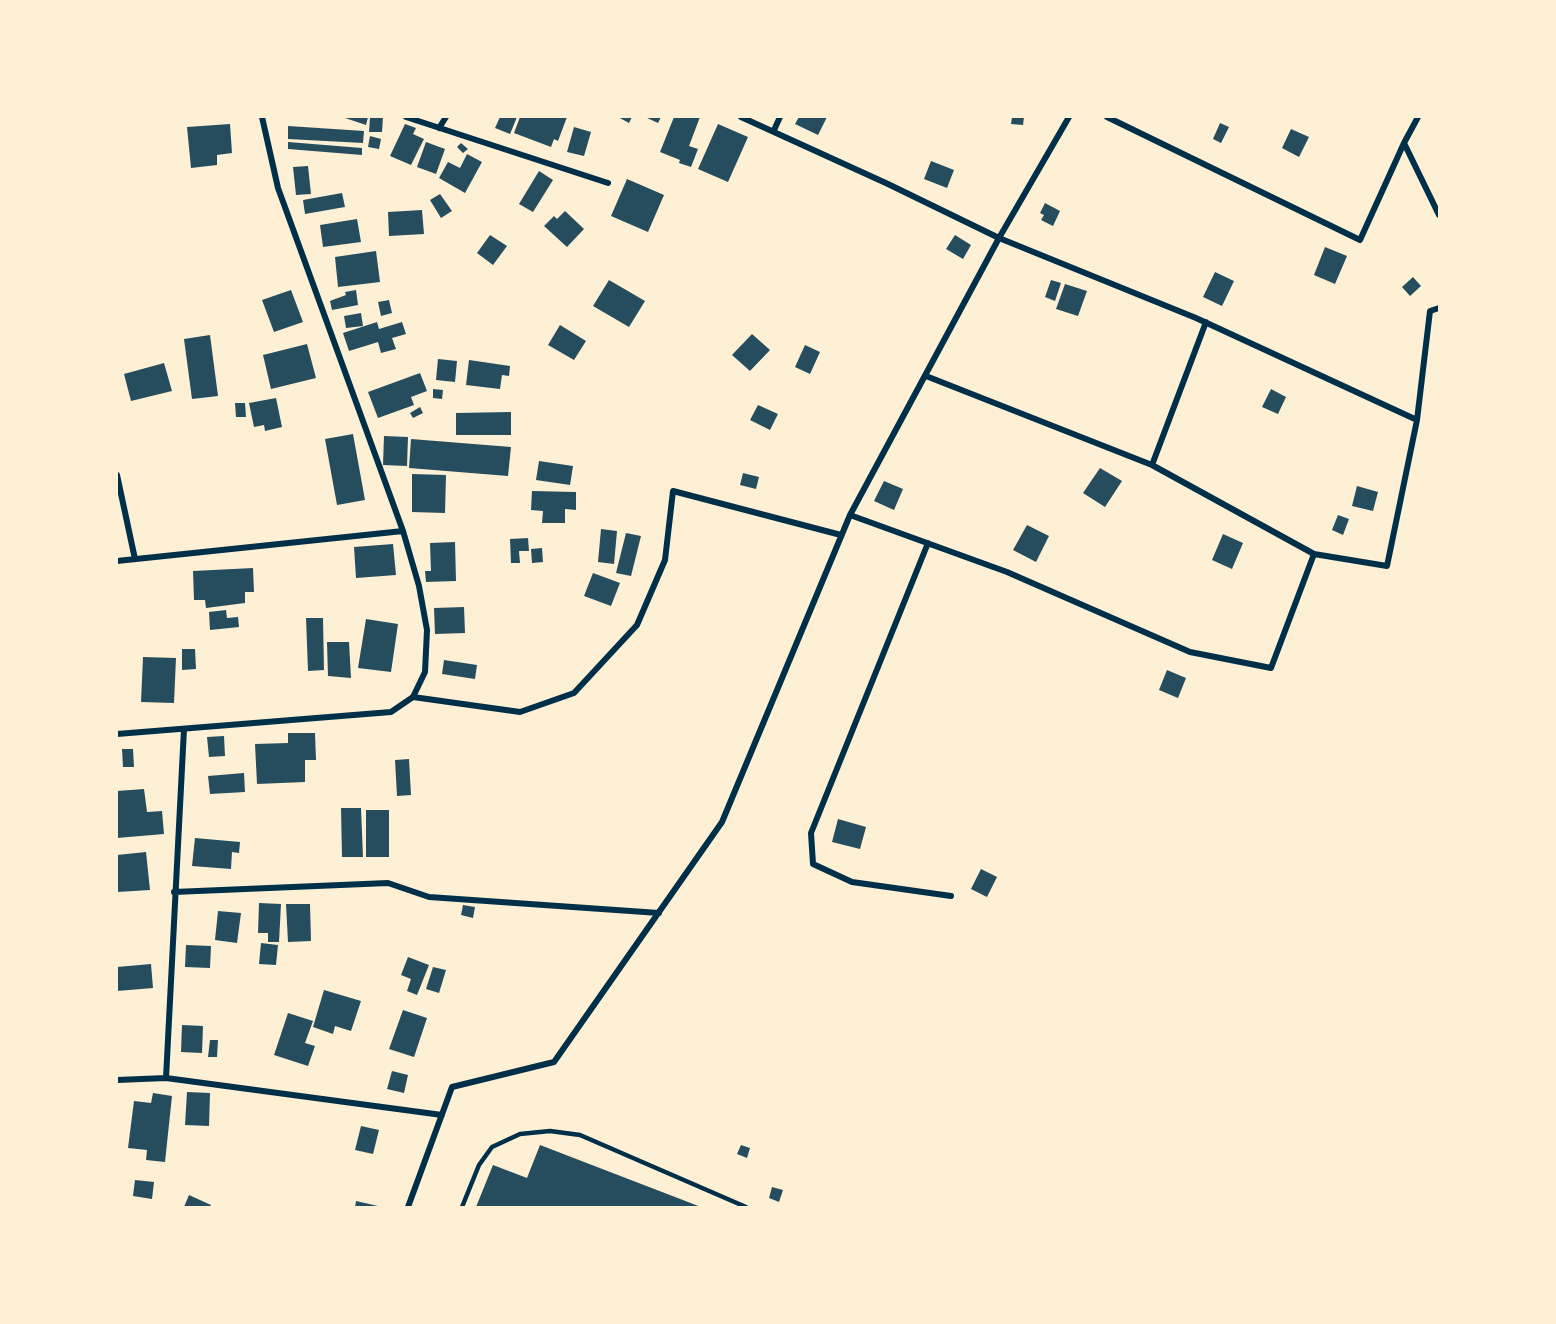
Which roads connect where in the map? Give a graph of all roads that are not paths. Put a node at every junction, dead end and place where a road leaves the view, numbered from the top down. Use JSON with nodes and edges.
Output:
{"nodes":[{"id":1,"x":262,"y":117,"type":"edge"},
{"id":2,"x":406,"y":117,"type":"edge"},
{"id":3,"x":446,"y":117,"type":"edge"},
{"id":4,"x":741,"y":117,"type":"edge"},
{"id":5,"x":780,"y":117,"type":"edge"},
{"id":6,"x":1069,"y":117,"type":"edge"},
{"id":7,"x":1107,"y":117,"type":"edge"},
{"id":8,"x":1418,"y":117,"type":"edge"},
{"id":9,"x":439,"y":128,"type":"junction"},
{"id":10,"x":774,"y":130,"type":"junction"},
{"id":11,"x":1404,"y":142,"type":"junction"},
{"id":12,"x":608,"y":183,"type":"dead end"},
{"id":13,"x":1439,"y":215,"type":"edge"},
{"id":14,"x":999,"y":238,"type":"junction"},
{"id":15,"x":1439,"y":308,"type":"edge"},
{"id":16,"x":1206,"y":322,"type":"junction"},
{"id":17,"x":926,"y":376,"type":"junction"},
{"id":18,"x":1417,"y":420,"type":"junction"},
{"id":19,"x":1152,"y":465,"type":"junction"},
{"id":20,"x":117,"y":475,"type":"edge"},
{"id":21,"x":850,"y":514,"type":"junction"},
{"id":22,"x":403,"y":531,"type":"junction"},
{"id":23,"x":841,"y":536,"type":"junction"},
{"id":24,"x":928,"y":543,"type":"junction"},
{"id":25,"x":1314,"y":554,"type":"junction"},
{"id":26,"x":135,"y":559,"type":"junction"},
{"id":27,"x":117,"y":561,"type":"edge"},
{"id":28,"x":413,"y":697,"type":"junction"},
{"id":29,"x":184,"y":729,"type":"junction"},
{"id":30,"x":117,"y":734,"type":"edge"},
{"id":31,"x":174,"y":892,"type":"junction"},
{"id":32,"x":951,"y":896,"type":"dead end"},
{"id":33,"x":659,"y":913,"type":"junction"},
{"id":34,"x":166,"y":1077,"type":"junction"},
{"id":35,"x":117,"y":1080,"type":"edge"},
{"id":36,"x":442,"y":1115,"type":"junction"},
{"id":37,"x":408,"y":1207,"type":"edge"},
{"id":38,"x":462,"y":1207,"type":"edge"},
{"id":39,"x":746,"y":1207,"type":"edge"}],
"edges":[{"from":1,"to":22,"type":"street"},
{"from":2,"to":9,"type":"street"},
{"from":3,"to":9,"type":"street"},
{"from":4,"to":10,"type":"street"},
{"from":5,"to":10,"type":"street"},
{"from":6,"to":14,"type":"street"},
{"from":7,"to":11,"type":"street"},
{"from":8,"to":11,"type":"street"},
{"from":9,"to":12,"type":"street"},
{"from":10,"to":14,"type":"street"},
{"from":11,"to":13,"type":"street"},
{"from":14,"to":16,"type":"street"},
{"from":14,"to":17,"type":"street"},
{"from":15,"to":18,"type":"street"},
{"from":16,"to":18,"type":"street"},
{"from":16,"to":19,"type":"street"},
{"from":17,"to":19,"type":"street"},
{"from":17,"to":21,"type":"street"},
{"from":18,"to":25,"type":"street"},
{"from":19,"to":25,"type":"street"},
{"from":20,"to":26,"type":"street"},
{"from":21,"to":23,"type":"street"},
{"from":21,"to":24,"type":"street"},
{"from":22,"to":26,"type":"street"},
{"from":22,"to":28,"type":"street"},
{"from":23,"to":28,"type":"street"},
{"from":23,"to":33,"type":"street"},
{"from":24,"to":25,"type":"street"},
{"from":24,"to":32,"type":"street"},
{"from":26,"to":27,"type":"street"},
{"from":28,"to":29,"type":"street"},
{"from":29,"to":30,"type":"street"},
{"from":29,"to":31,"type":"street"},
{"from":31,"to":33,"type":"street"},
{"from":31,"to":34,"type":"street"},
{"from":33,"to":36,"type":"street"},
{"from":34,"to":35,"type":"street"},
{"from":34,"to":36,"type":"street"},
{"from":36,"to":37,"type":"street"},
{"from":38,"to":39,"type":"lane"}]}
